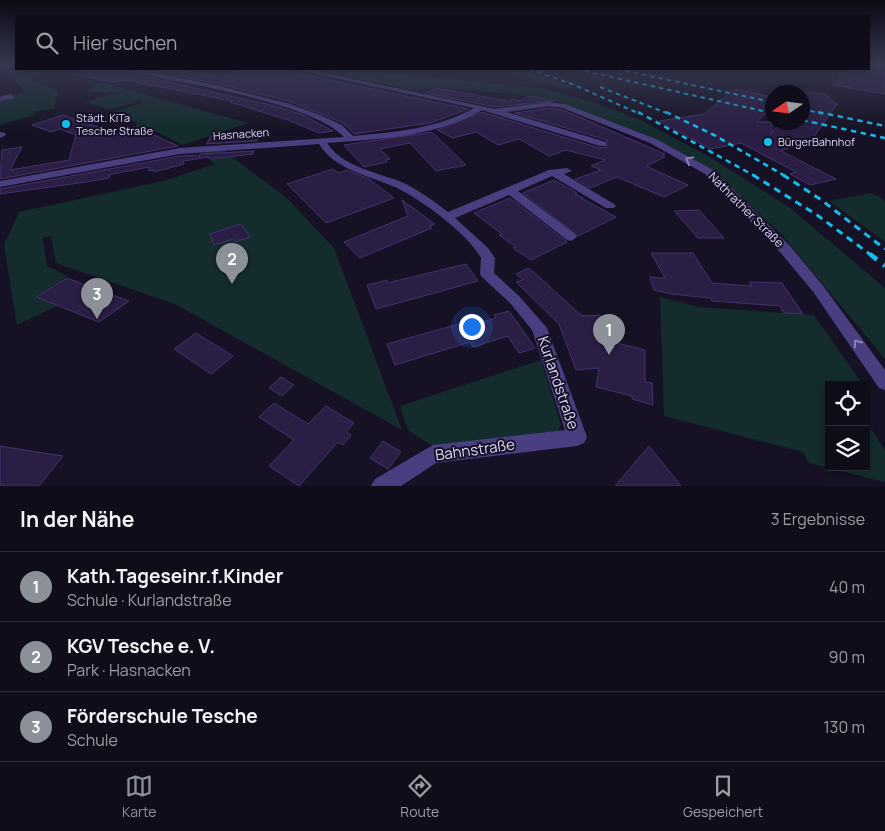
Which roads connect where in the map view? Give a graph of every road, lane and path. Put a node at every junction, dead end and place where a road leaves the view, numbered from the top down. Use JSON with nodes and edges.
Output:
{"nodes":[{"id":1,"x":215,"y":87,"type":"edge"},
{"id":2,"x":382,"y":87,"type":"edge"},
{"id":3,"x":10,"y":96,"type":"dead end"},
{"id":4,"x":0,"y":99,"type":"edge"},
{"id":5,"x":481,"y":107,"type":"junction"},
{"id":6,"x":496,"y":111,"type":"junction"},
{"id":7,"x":349,"y":137,"type":"junction"},
{"id":8,"x":321,"y":140,"type":"junction"},
{"id":9,"x":603,"y":144,"type":"dead end"},
{"id":10,"x":567,"y":171,"type":"dead end"},
{"id":11,"x":553,"y":172,"type":"junction"},
{"id":12,"x":0,"y":184,"type":"edge"},
{"id":13,"x":511,"y":191,"type":"junction"},
{"id":14,"x":610,"y":206,"type":"dead end"},
{"id":15,"x":447,"y":217,"type":"junction"},
{"id":16,"x":570,"y":237,"type":"dead end"},
{"id":17,"x":885,"y":383,"type":"edge"},
{"id":18,"x":577,"y":438,"type":"joint"},
{"id":19,"x":382,"y":486,"type":"edge"}],
"edges":[{"from":1,"to":7,"type":"street"},
{"from":2,"to":5,"type":"street","name":"Nathrather Straße"},
{"from":3,"to":4,"type":"street"},
{"from":5,"to":6,"type":"street","name":"Nathrather Straße"},
{"from":5,"to":7,"type":"street","name":"Hasnacken"},
{"from":6,"to":9,"type":"street","name":"Nathrather Straße"},
{"from":17,"to":6,"type":"street","name":"Nathrather Straße","one_way":true},
{"from":7,"to":8,"type":"street","name":"Hasnacken"},
{"from":8,"to":12,"type":"street","name":"Hasnacken"},
{"from":8,"to":15,"type":"street","name":"Kurlandstraße"},
{"from":10,"to":11,"type":"street"},
{"from":11,"to":13,"type":"street"},
{"from":11,"to":14,"type":"street"},
{"from":13,"to":15,"type":"street"},
{"from":13,"to":16,"type":"street"},
{"from":15,"to":18,"type":"street","name":"Kurlandstraße"},
{"from":18,"to":19,"type":"street","name":"Bahnstraße"}]}
